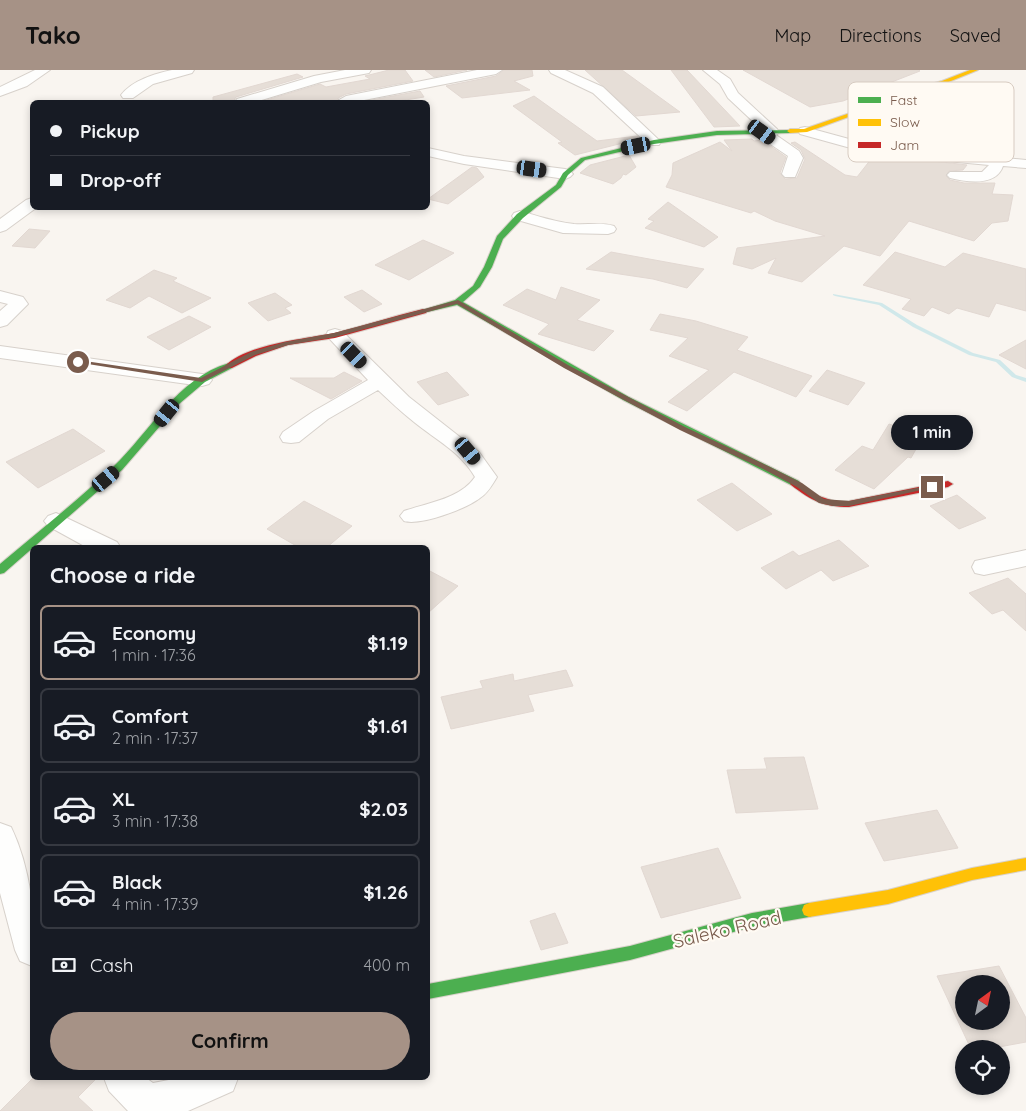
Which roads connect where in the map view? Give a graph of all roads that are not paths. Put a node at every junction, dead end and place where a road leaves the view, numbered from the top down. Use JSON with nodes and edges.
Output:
{"nodes":[{"id":1,"x":44,"y":70,"type":"edge"},
{"id":2,"x":188,"y":70,"type":"edge"},
{"id":3,"x":303,"y":70,"type":"edge"},
{"id":4,"x":365,"y":70,"type":"edge"},
{"id":5,"x":496,"y":70,"type":"edge"},
{"id":6,"x":556,"y":70,"type":"edge"},
{"id":7,"x":709,"y":70,"type":"edge"},
{"id":8,"x":975,"y":70,"type":"edge"},
{"id":9,"x":319,"y":79,"type":"junction"},
{"id":10,"x":944,"y":82,"type":"edge"},
{"id":11,"x":0,"y":92,"type":"edge"},
{"id":12,"x":128,"y":95,"type":"dead end"},
{"id":13,"x":249,"y":100,"type":"edge"},
{"id":14,"x":347,"y":100,"type":"edge"},
{"id":15,"x":353,"y":100,"type":"edge"},
{"id":16,"x":848,"y":115,"type":"edge"},
{"id":17,"x":805,"y":131,"type":"junction"},
{"id":18,"x":767,"y":132,"type":"junction"},
{"id":19,"x":654,"y":142,"type":"junction"},
{"id":20,"x":848,"y":142,"type":"edge"},
{"id":21,"x":430,"y":152,"type":"edge"},
{"id":22,"x":997,"y":162,"type":"edge"},
{"id":23,"x":1007,"y":162,"type":"edge"},
{"id":24,"x":1026,"y":164,"type":"edge"},
{"id":25,"x":565,"y":174,"type":"junction"},
{"id":26,"x":790,"y":174,"type":"dead end"},
{"id":27,"x":955,"y":175,"type":"dead end"},
{"id":28,"x":30,"y":204,"type":"edge"},
{"id":29,"x":520,"y":216,"type":"junction"},
{"id":30,"x":0,"y":227,"type":"edge"},
{"id":31,"x":608,"y":229,"type":"dead end"},
{"id":32,"x":0,"y":296,"type":"edge"},
{"id":33,"x":458,"y":302,"type":"junction"},
{"id":34,"x":0,"y":321,"type":"edge"},
{"id":35,"x":335,"y":335,"type":"junction"},
{"id":36,"x":0,"y":352,"type":"edge"},
{"id":37,"x":202,"y":380,"type":"junction"},
{"id":38,"x":380,"y":381,"type":"junction"},
{"id":39,"x":291,"y":437,"type":"dead end"},
{"id":40,"x":948,"y":484,"type":"dead end"},
{"id":41,"x":412,"y":516,"type":"dead end"},
{"id":42,"x":56,"y":521,"type":"junction"},
{"id":43,"x":103,"y":545,"type":"edge"},
{"id":44,"x":1026,"y":558,"type":"edge"},
{"id":45,"x":984,"y":567,"type":"dead end"},
{"id":46,"x":0,"y":570,"type":"edge"},
{"id":47,"x":0,"y":836,"type":"edge"},
{"id":48,"x":1026,"y":864,"type":"edge"},
{"id":49,"x":30,"y":943,"type":"edge"},
{"id":50,"x":430,"y":992,"type":"edge"},
{"id":51,"x":124,"y":1080,"type":"edge"},
{"id":52,"x":215,"y":1080,"type":"edge"},
{"id":53,"x":154,"y":1106,"type":"edge"}],
"edges":[{"from":1,"to":11,"type":"street"},
{"from":2,"to":12,"type":"street"},
{"from":3,"to":9,"type":"street"},
{"from":4,"to":9,"type":"street"},
{"from":5,"to":15,"type":"street"},
{"from":6,"to":19,"type":"street"},
{"from":7,"to":18,"type":"street"},
{"from":8,"to":10,"type":"street"},
{"from":9,"to":13,"type":"street"},
{"from":9,"to":14,"type":"street"},
{"from":16,"to":17,"type":"street"},
{"from":17,"to":18,"type":"street"},
{"from":17,"to":20,"type":"street"},
{"from":18,"to":19,"type":"street"},
{"from":18,"to":26,"type":"street"},
{"from":19,"to":25,"type":"street"},
{"from":21,"to":25,"type":"street"},
{"from":22,"to":27,"type":"street"},
{"from":23,"to":24,"type":"street"},
{"from":25,"to":29,"type":"street"},
{"from":28,"to":30,"type":"street"},
{"from":29,"to":31,"type":"street"},
{"from":29,"to":33,"type":"street"},
{"from":32,"to":34,"type":"street"},
{"from":33,"to":35,"type":"street"},
{"from":33,"to":40,"type":"street"},
{"from":35,"to":37,"type":"street"},
{"from":35,"to":38,"type":"street"},
{"from":36,"to":37,"type":"street"},
{"from":37,"to":42,"type":"street"},
{"from":38,"to":39,"type":"street"},
{"from":38,"to":41,"type":"street"},
{"from":42,"to":43,"type":"street"},
{"from":42,"to":46,"type":"street"},
{"from":44,"to":45,"type":"street"},
{"from":47,"to":49,"type":"street"},
{"from":48,"to":50,"type":"street","name":"Saleko Road"},
{"from":51,"to":53,"type":"street"},
{"from":52,"to":53,"type":"street"}]}
